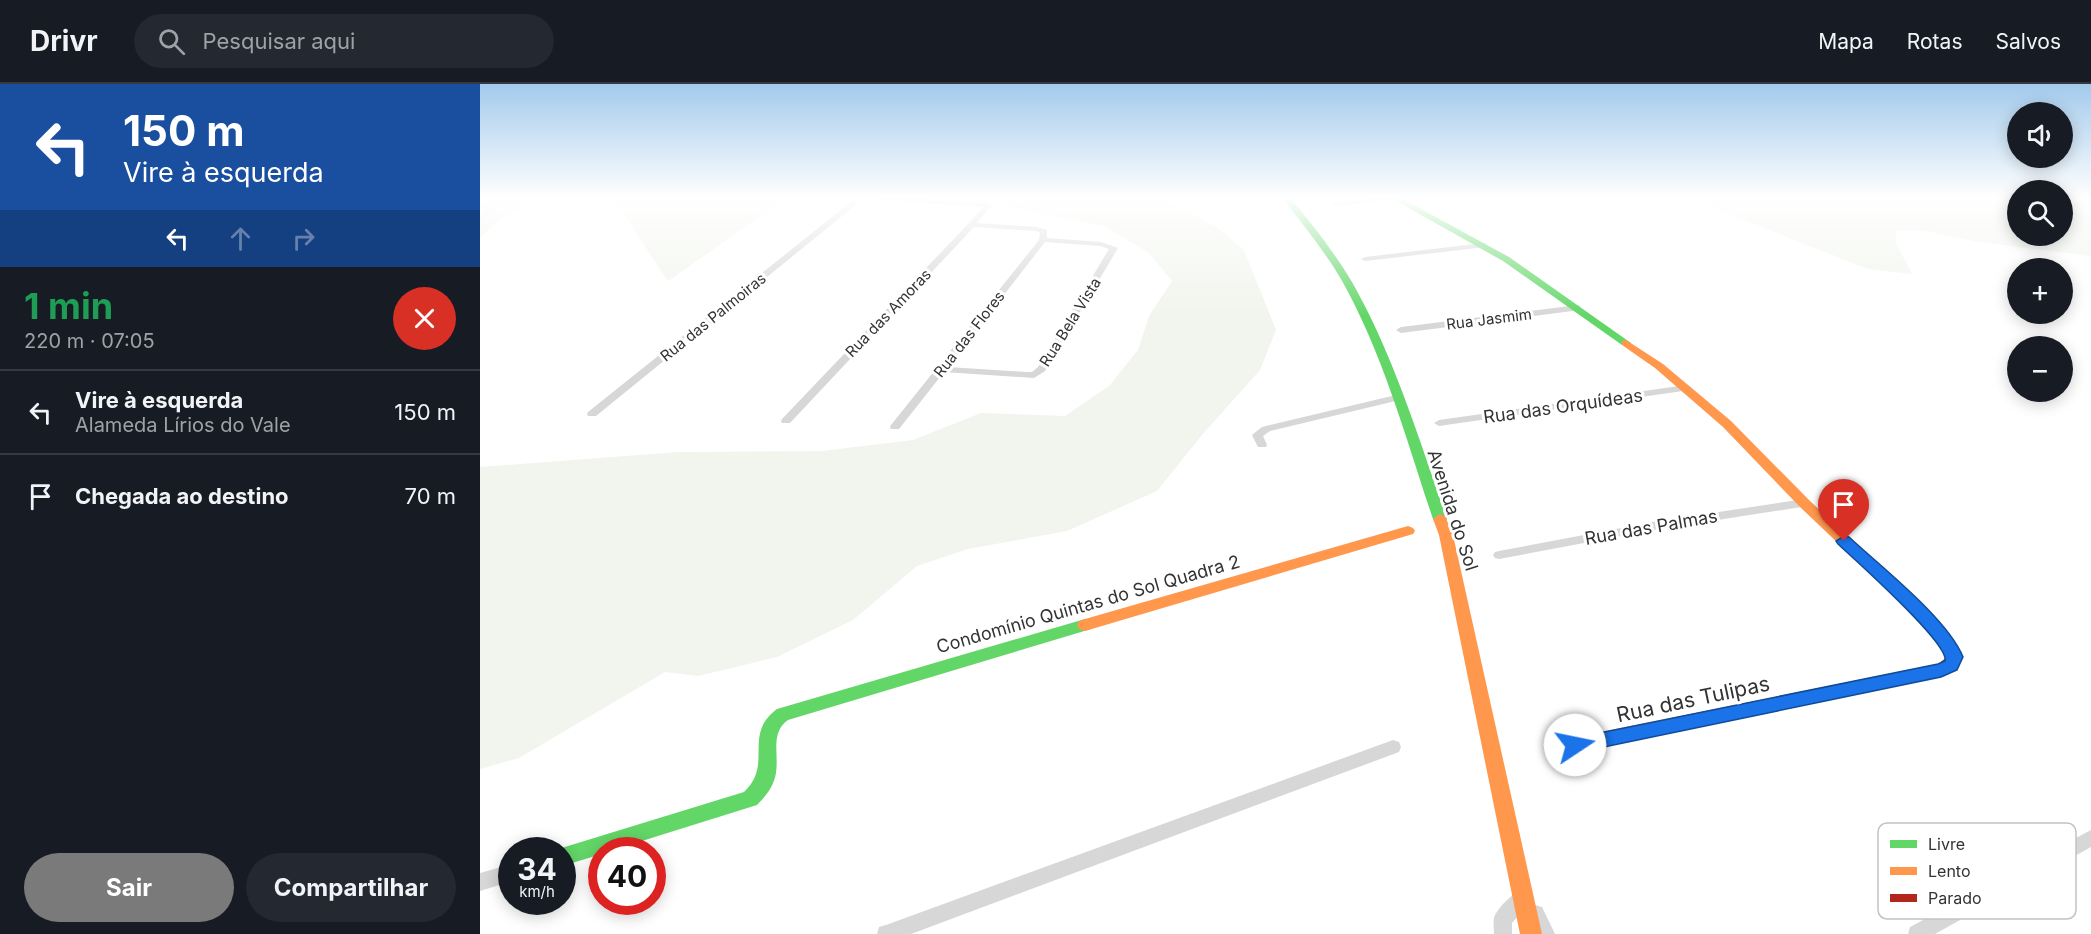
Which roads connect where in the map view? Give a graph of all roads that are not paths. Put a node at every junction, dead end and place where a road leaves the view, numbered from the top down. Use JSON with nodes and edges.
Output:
{"nodes":[{"id":1,"x":813,"y":237,"type":"edge"},
{"id":2,"x":961,"y":237,"type":"edge"},
{"id":3,"x":1043,"y":237,"type":"edge"},
{"id":4,"x":1318,"y":237,"type":"edge"},
{"id":5,"x":1466,"y":237,"type":"edge"},
{"id":6,"x":1043,"y":240,"type":"junction"},
{"id":7,"x":1483,"y":246,"type":"junction"},
{"id":8,"x":1365,"y":259,"type":"dead end"},
{"id":9,"x":1577,"y":308,"type":"junction"},
{"id":10,"x":1401,"y":330,"type":"dead end"},
{"id":11,"x":941,"y":369,"type":"junction"},
{"id":12,"x":1686,"y":388,"type":"junction"},
{"id":13,"x":1396,"y":398,"type":"junction"},
{"id":14,"x":592,"y":414,"type":"dead end"},
{"id":15,"x":786,"y":420,"type":"dead end"},
{"id":16,"x":1439,"y":423,"type":"dead end"},
{"id":17,"x":895,"y":427,"type":"dead end"},
{"id":18,"x":1262,"y":445,"type":"dead end"},
{"id":19,"x":1804,"y":503,"type":"junction"},
{"id":20,"x":1408,"y":531,"type":"dead end"},
{"id":21,"x":1499,"y":555,"type":"dead end"},
{"id":22,"x":1575,"y":745,"type":"dead end"},
{"id":23,"x":1393,"y":747,"type":"dead end"},
{"id":24,"x":2091,"y":838,"type":"edge"},
{"id":25,"x":2076,"y":846,"type":"edge"},
{"id":26,"x":576,"y":853,"type":"edge"},
{"id":27,"x":498,"y":876,"type":"edge"},
{"id":28,"x":480,"y":882,"type":"edge"},
{"id":29,"x":1524,"y":896,"type":"junction"},
{"id":30,"x":1944,"y":919,"type":"edge"},
{"id":31,"x":886,"y":934,"type":"edge"},
{"id":32,"x":1503,"y":934,"type":"edge"},
{"id":33,"x":1531,"y":934,"type":"edge"},
{"id":34,"x":1546,"y":934,"type":"edge"},
{"id":35,"x":1917,"y":934,"type":"edge"}],
"edges":[{"from":1,"to":14,"type":"street","name":"Rua das Palmoiras"},
{"from":2,"to":15,"type":"street","name":"Rua das Amoras"},
{"from":3,"to":6,"type":"street"},
{"from":4,"to":13,"type":"street","name":"Avenida do Sol"},
{"from":5,"to":7,"type":"street"},
{"from":6,"to":11,"type":"street","name":"Rua das Flores"},
{"from":6,"to":11,"type":"street","name":"Rua Bela Vista"},
{"from":7,"to":8,"type":"street"},
{"from":7,"to":9,"type":"street"},
{"from":9,"to":10,"type":"street","name":"Rua Jasmim"},
{"from":9,"to":12,"type":"street"},
{"from":11,"to":17,"type":"street","name":"Rua das Flores"},
{"from":12,"to":16,"type":"street","name":"Rua das Orquídeas"},
{"from":12,"to":19,"type":"street"},
{"from":13,"to":18,"type":"street"},
{"from":13,"to":29,"type":"street","name":"Avenida do Sol"},
{"from":19,"to":21,"type":"street","name":"Rua das Palmas"},
{"from":19,"to":22,"type":"street","name":"Rua das Tulipas"},
{"from":20,"to":26,"type":"street","name":"Condomínio Quintas do Sol Quadra 2"},
{"from":23,"to":31,"type":"street"},
{"from":24,"to":25,"type":"street"},
{"from":27,"to":28,"type":"street"},
{"from":29,"to":32,"type":"street"},
{"from":29,"to":33,"type":"street","name":"Avenida do Sol"},
{"from":29,"to":34,"type":"street"},
{"from":30,"to":35,"type":"street"}]}
